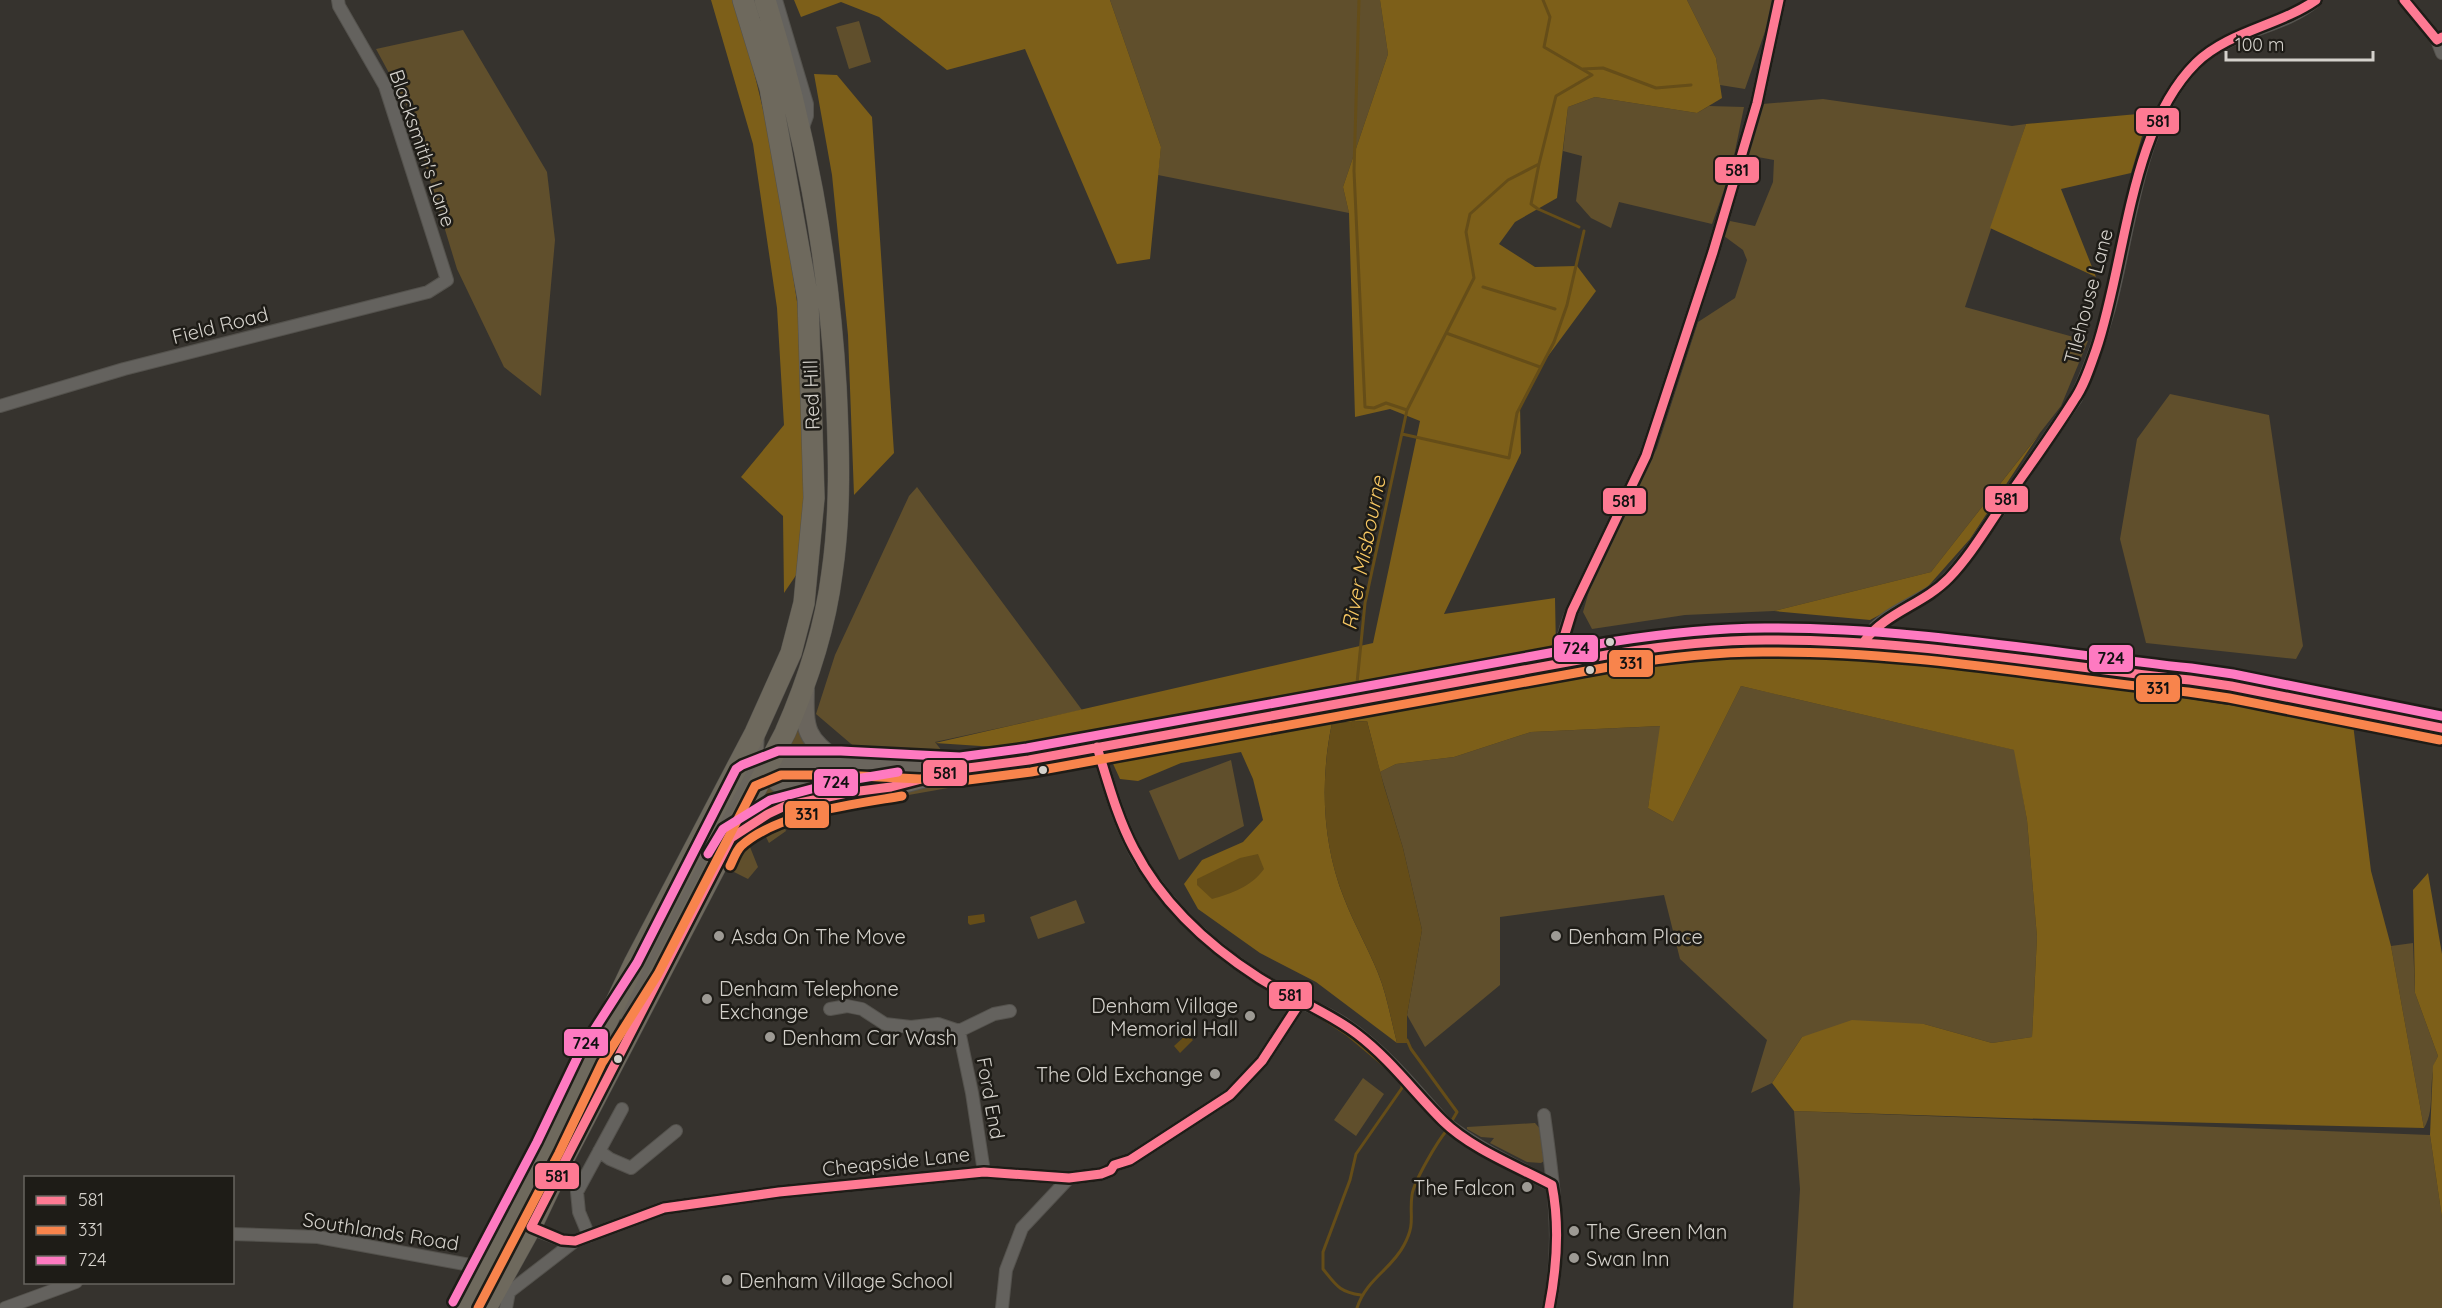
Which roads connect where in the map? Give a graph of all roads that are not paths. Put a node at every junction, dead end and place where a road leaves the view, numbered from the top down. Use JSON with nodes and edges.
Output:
{"nodes":[{"id":1,"x":338,"y":0,"type":"edge"},
{"id":2,"x":743,"y":0,"type":"edge"},
{"id":3,"x":765,"y":0,"type":"edge"},
{"id":4,"x":776,"y":0,"type":"edge"},
{"id":5,"x":1779,"y":0,"type":"edge"},
{"id":6,"x":2316,"y":0,"type":"edge"},
{"id":7,"x":2404,"y":0,"type":"edge"},
{"id":8,"x":2440,"y":38,"type":"edge"},
{"id":9,"x":2442,"y":53,"type":"edge"},
{"id":10,"x":802,"y":130,"type":"junction"},
{"id":11,"x":447,"y":280,"type":"joint"},
{"id":12,"x":0,"y":406,"type":"edge"},
{"id":13,"x":1863,"y":643,"type":"junction"},
{"id":14,"x":1562,"y":663,"type":"junction"},
{"id":15,"x":806,"y":687,"type":"junction"},
{"id":16,"x":2442,"y":728,"type":"edge"},
{"id":17,"x":755,"y":733,"type":"junction"},
{"id":18,"x":1097,"y":747,"type":"junction"},
{"id":19,"x":848,"y":764,"type":"junction"},
{"id":20,"x":882,"y":766,"type":"junction"},
{"id":21,"x":960,"y":769,"type":"junction"},
{"id":22,"x":765,"y":770,"type":"junction"},
{"id":23,"x":891,"y":787,"type":"junction"},
{"id":24,"x":846,"y":793,"type":"junction"},
{"id":25,"x":731,"y":838,"type":"junction"},
{"id":26,"x":1301,"y":1001,"type":"junction"},
{"id":27,"x":830,"y":1009,"type":"dead end"},
{"id":28,"x":1010,"y":1011,"type":"dead end"},
{"id":29,"x":959,"y":1031,"type":"junction"},
{"id":30,"x":591,"y":1057,"type":"junction"},
{"id":31,"x":622,"y":1109,"type":"dead end"},
{"id":32,"x":1544,"y":1115,"type":"dead end"},
{"id":33,"x":676,"y":1131,"type":"dead end"},
{"id":34,"x":599,"y":1151,"type":"junction"},
{"id":35,"x":984,"y":1172,"type":"junction"},
{"id":36,"x":1069,"y":1178,"type":"junction"},
{"id":37,"x":1552,"y":1185,"type":"junction"},
{"id":38,"x":531,"y":1227,"type":"junction"},
{"id":39,"x":234,"y":1234,"type":"edge"},
{"id":40,"x":589,"y":1236,"type":"junction"},
{"id":41,"x":575,"y":1241,"type":"junction"},
{"id":42,"x":486,"y":1268,"type":"junction"},
{"id":43,"x":71,"y":1284,"type":"edge"},
{"id":44,"x":5,"y":1308,"type":"edge"},
{"id":45,"x":464,"y":1308,"type":"edge"},
{"id":46,"x":486,"y":1308,"type":"edge"},
{"id":47,"x":506,"y":1308,"type":"edge"},
{"id":48,"x":1002,"y":1308,"type":"edge"},
{"id":49,"x":1550,"y":1308,"type":"edge"}],
"edges":[{"from":1,"to":11,"type":"street","name":"Blacksmith's Lane"},
{"from":2,"to":17,"type":"highway","name":"Red Hill"},
{"from":3,"to":10,"type":"highway","name":"Red Hill"},
{"from":4,"to":10,"type":"street","name":"Red Hill"},
{"from":5,"to":14,"type":"street"},
{"from":6,"to":13,"type":"street","name":"Tilehouse Lane"},
{"from":7,"to":8,"type":"street"},
{"from":8,"to":9,"type":"street"},
{"from":10,"to":15,"type":"highway","name":"Red Hill"},
{"from":11,"to":12,"type":"street","name":"Field Road"},
{"from":13,"to":14,"type":"main road"},
{"from":13,"to":16,"type":"main road"},
{"from":14,"to":18,"type":"main road"},
{"from":15,"to":19,"type":"main road"},
{"from":15,"to":22,"type":"highway","name":"Red Hill"},
{"from":17,"to":22,"type":"main road"},
{"from":17,"to":30,"type":"highway","name":"Red Hill"},
{"from":18,"to":21,"type":"main road"},
{"from":18,"to":26,"type":"street"},
{"from":19,"to":20,"type":"main road"},
{"from":19,"to":22,"type":"main road"},
{"from":19,"to":24,"type":"street"},
{"from":20,"to":21,"type":"main road"},
{"from":20,"to":23,"type":"street"},
{"from":21,"to":23,"type":"main road"},
{"from":22,"to":24,"type":"main road"},
{"from":22,"to":25,"type":"highway","name":"Red Hill"},
{"from":22,"to":30,"type":"main road"},
{"from":23,"to":24,"type":"main road"},
{"from":24,"to":25,"type":"main road"},
{"from":25,"to":38,"type":"highway","name":"Red Hill"},
{"from":26,"to":36,"type":"street","name":"Cheapside Lane"},
{"from":26,"to":37,"type":"street"},
{"from":27,"to":29,"type":"street"},
{"from":28,"to":29,"type":"street"},
{"from":29,"to":35,"type":"street","name":"Ford End"},
{"from":30,"to":42,"type":"highway","name":"Red Hill"},
{"from":31,"to":34,"type":"street"},
{"from":32,"to":37,"type":"street"},
{"from":33,"to":34,"type":"street"},
{"from":34,"to":40,"type":"street"},
{"from":35,"to":36,"type":"street","name":"Cheapside Lane"},
{"from":35,"to":40,"type":"street","name":"Cheapside Lane"},
{"from":36,"to":48,"type":"street"},
{"from":37,"to":49,"type":"street"},
{"from":38,"to":41,"type":"street"},
{"from":38,"to":42,"type":"street"},
{"from":38,"to":46,"type":"highway","name":"Red Hill"},
{"from":39,"to":42,"type":"street","name":"Southlands Road"},
{"from":40,"to":41,"type":"street","name":"Cheapside Lane"},
{"from":41,"to":47,"type":"street","name":"Cheapside Lane"},
{"from":42,"to":45,"type":"highway","name":"Red Hill"},
{"from":43,"to":44,"type":"street"}]}
